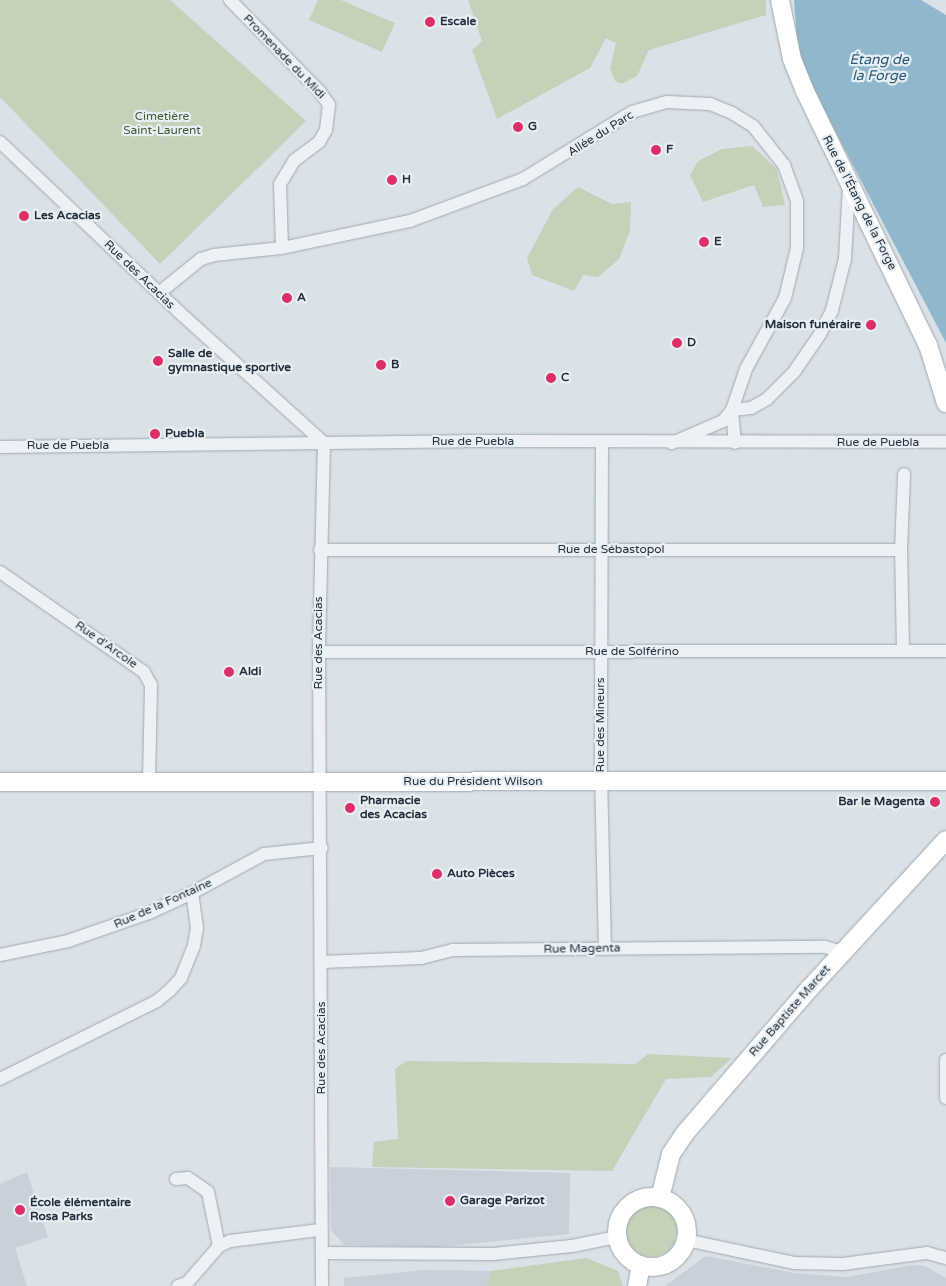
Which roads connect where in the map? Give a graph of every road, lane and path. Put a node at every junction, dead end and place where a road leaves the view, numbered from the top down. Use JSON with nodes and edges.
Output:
{"nodes":[{"id":1,"x":221,"y":0,"type":"edge"},
{"id":2,"x":230,"y":0,"type":"edge"},
{"id":3,"x":780,"y":0,"type":"edge"},
{"id":4,"x":0,"y":142,"type":"edge"},
{"id":5,"x":849,"y":186,"type":"junction"},
{"id":6,"x":282,"y":248,"type":"junction"},
{"id":7,"x":159,"y":293,"type":"junction"},
{"id":8,"x":946,"y":403,"type":"edge"},
{"id":9,"x":732,"y":410,"type":"junction"},
{"id":10,"x":724,"y":421,"type":"junction"},
{"id":11,"x":602,"y":442,"type":"junction"},
{"id":12,"x":946,"y":442,"type":"edge"},
{"id":13,"x":324,"y":443,"type":"junction"},
{"id":14,"x":672,"y":443,"type":"junction"},
{"id":15,"x":729,"y":443,"type":"junction"},
{"id":16,"x":0,"y":446,"type":"edge"},
{"id":17,"x":904,"y":474,"type":"dead end"},
{"id":18,"x":320,"y":550,"type":"junction"},
{"id":19,"x":601,"y":550,"type":"junction"},
{"id":20,"x":901,"y":550,"type":"junction"},
{"id":21,"x":0,"y":572,"type":"edge"},
{"id":22,"x":903,"y":650,"type":"junction"},
{"id":23,"x":946,"y":651,"type":"edge"},
{"id":24,"x":319,"y":652,"type":"junction"},
{"id":25,"x":602,"y":652,"type":"junction"},
{"id":26,"x":946,"y":781,"type":"edge"},
{"id":27,"x":0,"y":782,"type":"edge"},
{"id":28,"x":149,"y":782,"type":"junction"},
{"id":29,"x":321,"y":782,"type":"junction"},
{"id":30,"x":601,"y":782,"type":"junction"},
{"id":31,"x":946,"y":840,"type":"edge"},
{"id":32,"x":322,"y":848,"type":"junction"},
{"id":33,"x":192,"y":893,"type":"junction"},
{"id":34,"x":605,"y":949,"type":"junction"},
{"id":35,"x":842,"y":952,"type":"junction"},
{"id":36,"x":0,"y":955,"type":"edge"},
{"id":37,"x":322,"y":962,"type":"junction"},
{"id":38,"x":946,"y":1060,"type":"edge"},
{"id":39,"x":0,"y":1079,"type":"edge"},
{"id":40,"x":946,"y":1098,"type":"edge"},
{"id":41,"x":176,"y":1179,"type":"dead end"},
{"id":42,"x":660,"y":1198,"type":"junction"},
{"id":43,"x":320,"y":1230,"type":"junction"},
{"id":44,"x":617,"y":1236,"type":"junction"},
{"id":45,"x":686,"y":1240,"type":"junction"},
{"id":46,"x":219,"y":1246,"type":"junction"},
{"id":47,"x":322,"y":1253,"type":"junction"},
{"id":48,"x":946,"y":1258,"type":"edge"},
{"id":49,"x":641,"y":1265,"type":"junction"},
{"id":50,"x":184,"y":1285,"type":"edge"},
{"id":51,"x":322,"y":1286,"type":"edge"},
{"id":52,"x":637,"y":1286,"type":"edge"}],
"edges":[{"from":1,"to":2,"type":"street"},
{"from":2,"to":6,"type":"street","name":"Promenade du Midi"},
{"from":3,"to":5,"type":"street","name":"Rue de l'Étang de la Forge"},
{"from":4,"to":7,"type":"street","name":"Rue des Acacias"},
{"from":5,"to":8,"type":"street","name":"Rue de l'Étang de la Forge"},
{"from":5,"to":9,"type":"street"},
{"from":6,"to":7,"type":"street","name":"Allée du Parc"},
{"from":6,"to":9,"type":"street","name":"Allée du Parc"},
{"from":7,"to":13,"type":"street","name":"Rue des Acacias"},
{"from":9,"to":10,"type":"street","name":"Allée du Parc"},
{"from":9,"to":15,"type":"street","name":"Allée du Parc"},
{"from":10,"to":14,"type":"street"},
{"from":10,"to":15,"type":"street"},
{"from":11,"to":13,"type":"street","name":"Rue de Puebla"},
{"from":11,"to":14,"type":"street","name":"Rue de Puebla"},
{"from":11,"to":19,"type":"street","name":"Rue des Mineurs"},
{"from":12,"to":15,"type":"street","name":"Rue de Puebla"},
{"from":13,"to":16,"type":"street","name":"Rue de Puebla"},
{"from":13,"to":18,"type":"street","name":"Rue des Acacias"},
{"from":14,"to":15,"type":"street","name":"Rue de Puebla"},
{"from":17,"to":20,"type":"street"},
{"from":18,"to":19,"type":"street","name":"Rue de Sébastopol"},
{"from":18,"to":24,"type":"street","name":"Rue des Acacias"},
{"from":19,"to":20,"type":"street","name":"Rue de Sébastopol"},
{"from":19,"to":25,"type":"street","name":"Rue des Mineurs"},
{"from":20,"to":22,"type":"street"},
{"from":21,"to":28,"type":"street","name":"Rue d'Arcole"},
{"from":22,"to":23,"type":"street","name":"Rue de Solférino"},
{"from":22,"to":25,"type":"street","name":"Rue de Solférino"},
{"from":24,"to":25,"type":"street","name":"Rue de Solférino"},
{"from":24,"to":29,"type":"street","name":"Rue des Acacias"},
{"from":25,"to":30,"type":"street","name":"Rue des Mineurs"},
{"from":26,"to":30,"type":"street","name":"Rue du Président Wilson"},
{"from":27,"to":28,"type":"street","name":"Rue du Président Wilson"},
{"from":28,"to":29,"type":"street","name":"Rue du Président Wilson"},
{"from":29,"to":30,"type":"street","name":"Rue du Président Wilson"},
{"from":29,"to":32,"type":"street","name":"Rue des Acacias"},
{"from":30,"to":34,"type":"street","name":"Rue des Mineurs"},
{"from":31,"to":35,"type":"street","name":"Rue Baptiste Marcet"},
{"from":32,"to":33,"type":"street","name":"Rue de la Fontaine"},
{"from":32,"to":37,"type":"street","name":"Rue des Acacias"},
{"from":33,"to":36,"type":"street","name":"Rue de la Fontaine"},
{"from":33,"to":39,"type":"street"},
{"from":34,"to":35,"type":"street","name":"Rue Magenta"},
{"from":34,"to":37,"type":"street","name":"Rue Magenta"},
{"from":35,"to":42,"type":"street","name":"Rue Baptiste Marcet"},
{"from":37,"to":43,"type":"street","name":"Rue des Acacias"},
{"from":38,"to":40,"type":"street"},
{"from":41,"to":46,"type":"street"},
{"from":42,"to":44,"type":"street"},
{"from":42,"to":45,"type":"street"},
{"from":43,"to":46,"type":"street"},
{"from":43,"to":47,"type":"street","name":"Rue des Acacias"},
{"from":44,"to":47,"type":"street"},
{"from":44,"to":49,"type":"street"},
{"from":45,"to":48,"type":"street"},
{"from":45,"to":49,"type":"street"},
{"from":46,"to":50,"type":"street"},
{"from":47,"to":51,"type":"street","name":"Rue des Acacias"},
{"from":49,"to":52,"type":"street"}]}
